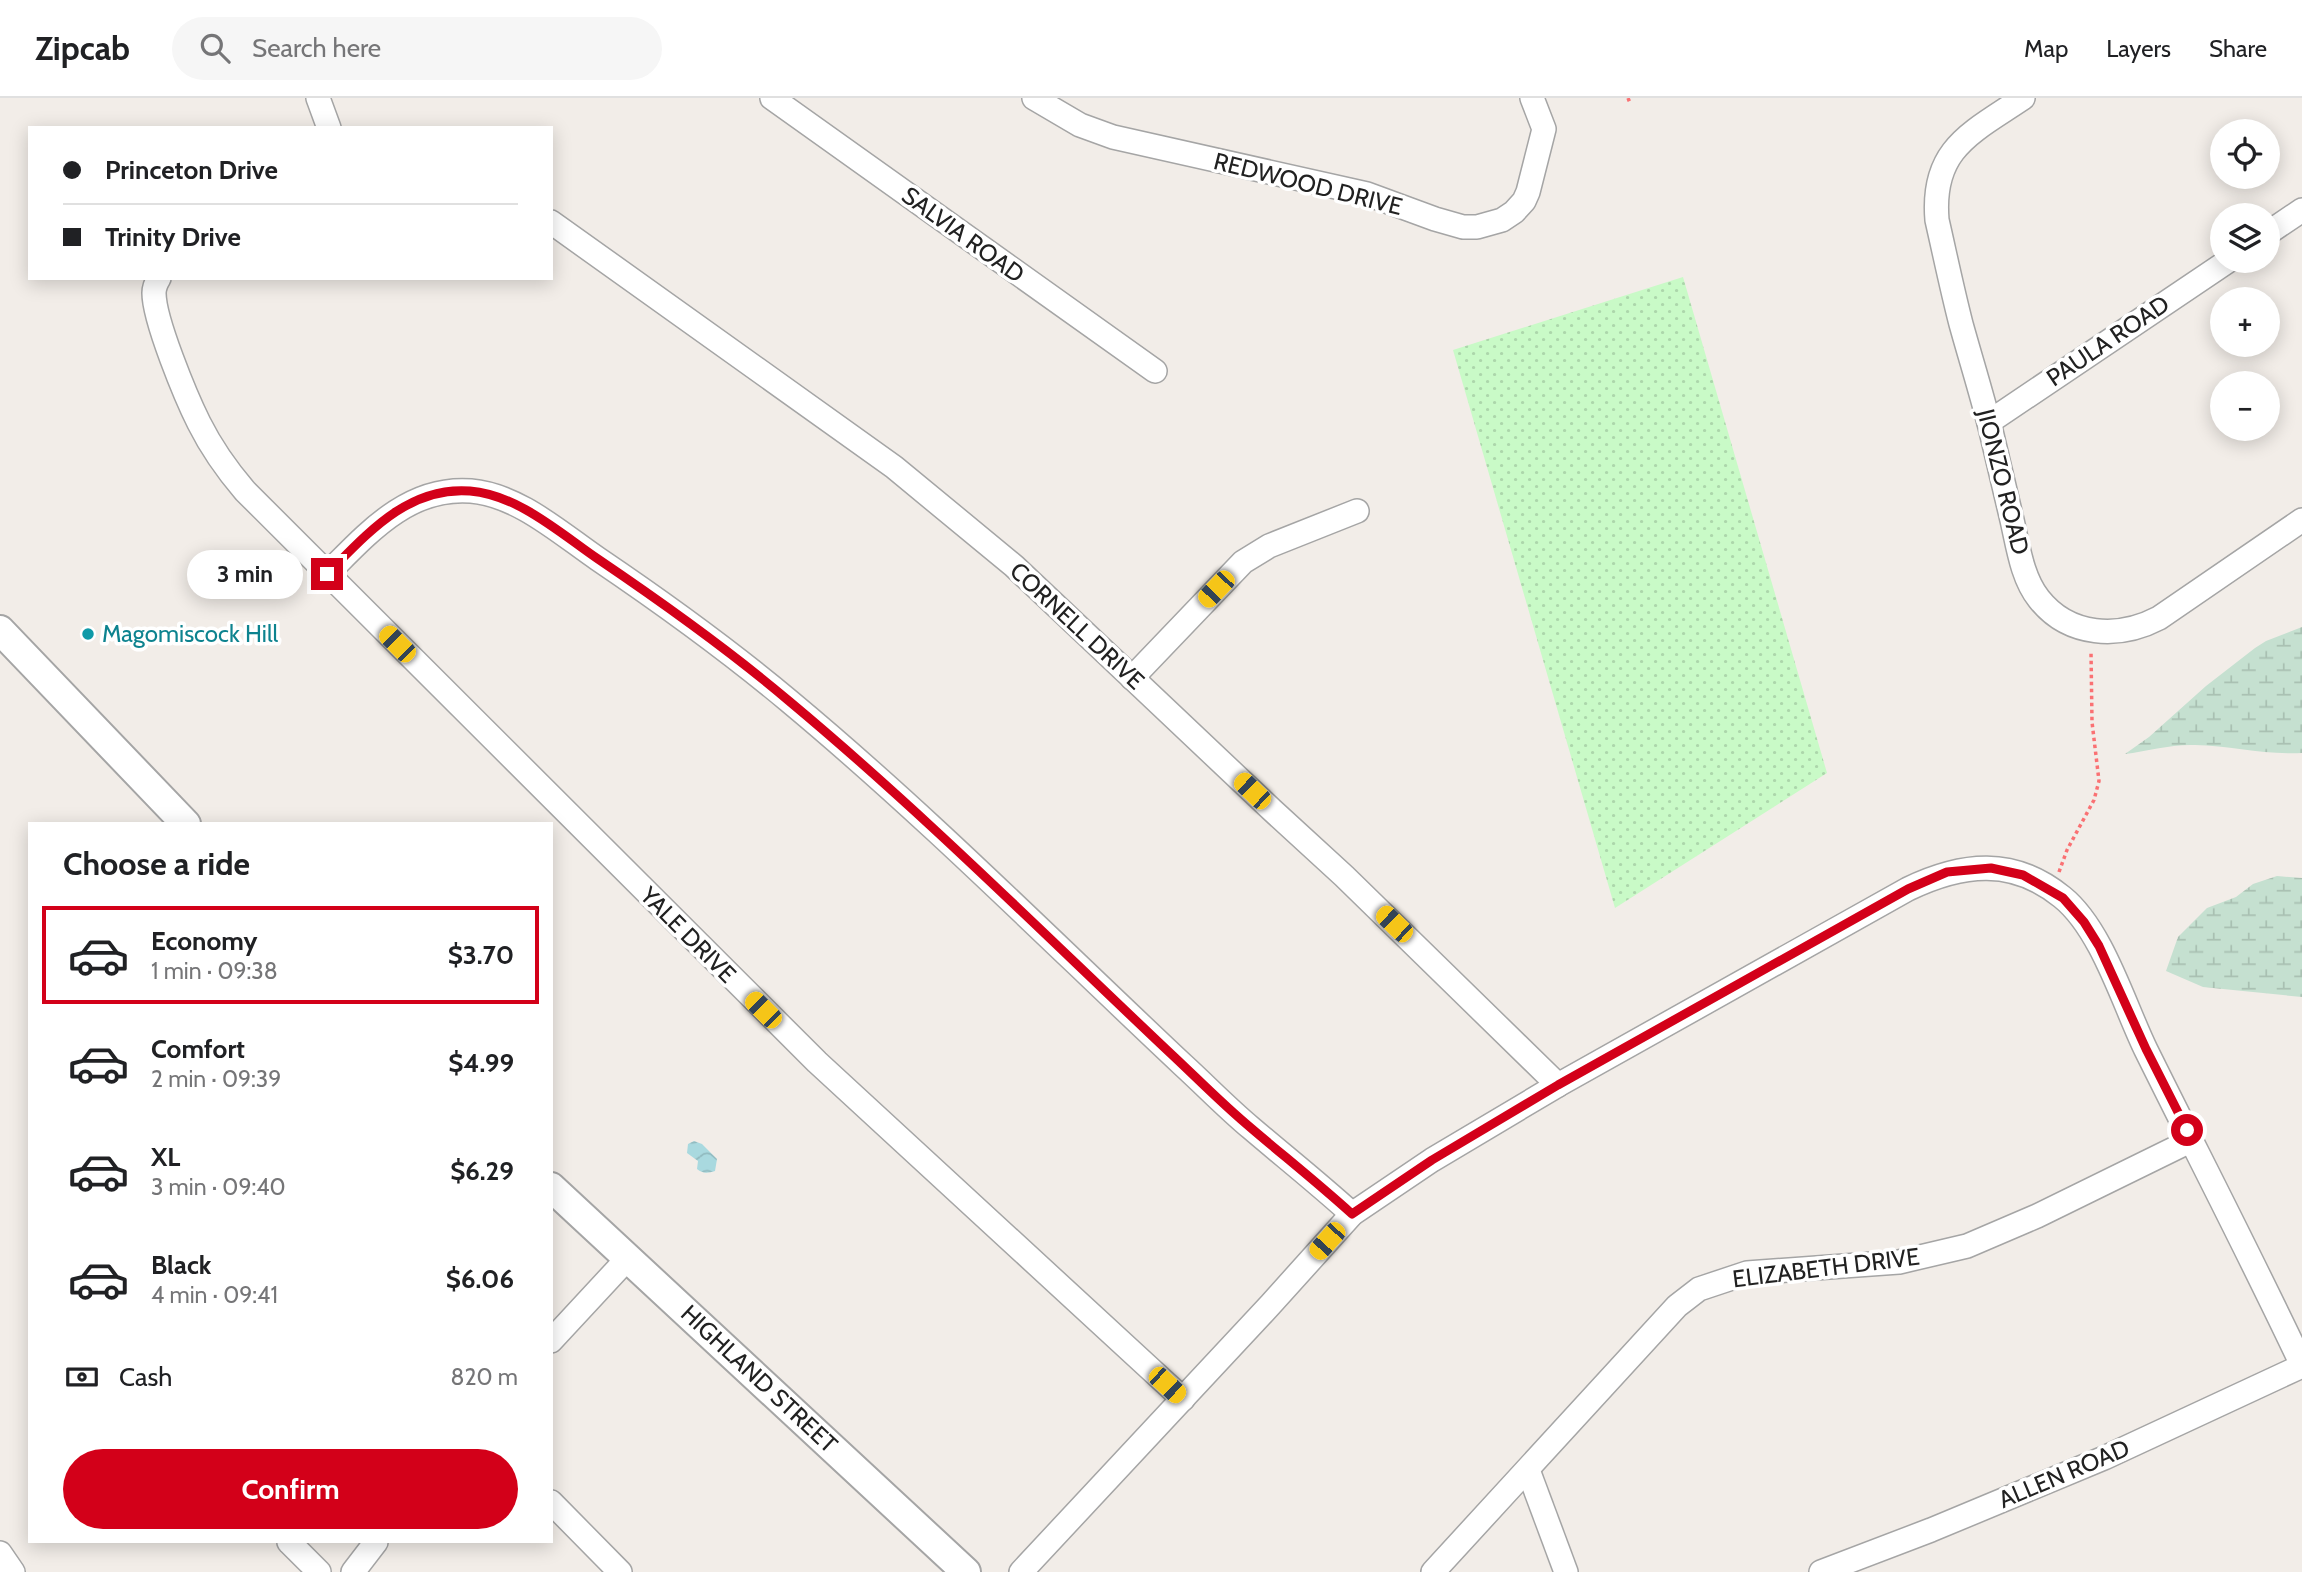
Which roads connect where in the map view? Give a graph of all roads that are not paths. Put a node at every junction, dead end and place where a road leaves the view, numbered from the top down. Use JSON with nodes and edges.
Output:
{"nodes":[{"id":1,"x":318,"y":98,"type":"edge"},
{"id":2,"x":772,"y":98,"type":"edge"},
{"id":3,"x":1034,"y":98,"type":"edge"},
{"id":4,"x":2023,"y":98,"type":"edge"},
{"id":5,"x":1540,"y":101,"type":"edge"},
{"id":6,"x":328,"y":126,"type":"edge"},
{"id":7,"x":2302,"y":210,"type":"edge"},
{"id":8,"x":553,"y":223,"type":"edge"},
{"id":9,"x":2280,"y":225,"type":"edge"},
{"id":10,"x":2210,"y":273,"type":"edge"},
{"id":11,"x":158,"y":280,"type":"edge"},
{"id":12,"x":1155,"y":371,"type":"dead end"},
{"id":13,"x":1989,"y":422,"type":"junction"},
{"id":14,"x":1357,"y":511,"type":"dead end"},
{"id":15,"x":2302,"y":520,"type":"edge"},
{"id":16,"x":327,"y":574,"type":"junction"},
{"id":17,"x":0,"y":630,"type":"edge"},
{"id":18,"x":1132,"y":678,"type":"junction"},
{"id":19,"x":184,"y":822,"type":"edge"},
{"id":20,"x":1558,"y":1085,"type":"junction"},
{"id":21,"x":2193,"y":1140,"type":"junction"},
{"id":22,"x":553,"y":1189,"type":"edge"},
{"id":23,"x":1352,"y":1214,"type":"junction"},
{"id":24,"x":628,"y":1258,"type":"junction"},
{"id":25,"x":553,"y":1339,"type":"edge"},
{"id":26,"x":2302,"y":1366,"type":"edge"},
{"id":27,"x":1183,"y":1399,"type":"junction"},
{"id":28,"x":1528,"y":1470,"type":"junction"},
{"id":29,"x":553,"y":1504,"type":"edge"},
{"id":30,"x":290,"y":1543,"type":"edge"},
{"id":31,"x":375,"y":1543,"type":"edge"},
{"id":32,"x":0,"y":1553,"type":"edge"},
{"id":33,"x":13,"y":1572,"type":"edge"},
{"id":34,"x":319,"y":1572,"type":"edge"},
{"id":35,"x":353,"y":1572,"type":"edge"},
{"id":36,"x":620,"y":1572,"type":"edge"},
{"id":37,"x":966,"y":1572,"type":"edge"},
{"id":38,"x":1021,"y":1572,"type":"edge"},
{"id":39,"x":1433,"y":1572,"type":"edge"},
{"id":40,"x":1566,"y":1572,"type":"edge"},
{"id":41,"x":1821,"y":1572,"type":"edge"}],
"edges":[{"from":1,"to":6,"type":"street"},
{"from":2,"to":12,"type":"street","name":"SALVIA ROAD"},
{"from":3,"to":5,"type":"street","name":"REDWOOD DRIVE"},
{"from":4,"to":13,"type":"street","name":"JIONZO ROAD"},
{"from":7,"to":9,"type":"street"},
{"from":8,"to":18,"type":"street","name":"CORNELL DRIVE"},
{"from":10,"to":13,"type":"street","name":"PAULA ROAD"},
{"from":11,"to":16,"type":"street"},
{"from":13,"to":15,"type":"street","name":"JIONZO ROAD"},
{"from":14,"to":18,"type":"street"},
{"from":16,"to":23,"type":"street"},
{"from":16,"to":27,"type":"street","name":"YALE DRIVE"},
{"from":17,"to":19,"type":"street"},
{"from":18,"to":20,"type":"street","name":"CORNELL DRIVE"},
{"from":20,"to":21,"type":"street"},
{"from":20,"to":23,"type":"street"},
{"from":21,"to":26,"type":"street"},
{"from":21,"to":28,"type":"street","name":"ELIZABETH DRIVE"},
{"from":22,"to":24,"type":"street","name":"HIGHLAND STREET"},
{"from":23,"to":27,"type":"street"},
{"from":24,"to":25,"type":"street"},
{"from":24,"to":37,"type":"street","name":"HIGHLAND STREET"},
{"from":26,"to":41,"type":"street","name":"ALLEN ROAD"},
{"from":27,"to":38,"type":"street"},
{"from":28,"to":39,"type":"street","name":"ELIZABETH DRIVE"},
{"from":28,"to":40,"type":"street"},
{"from":29,"to":36,"type":"street"},
{"from":30,"to":34,"type":"street"},
{"from":31,"to":35,"type":"street"},
{"from":32,"to":33,"type":"street"}]}
